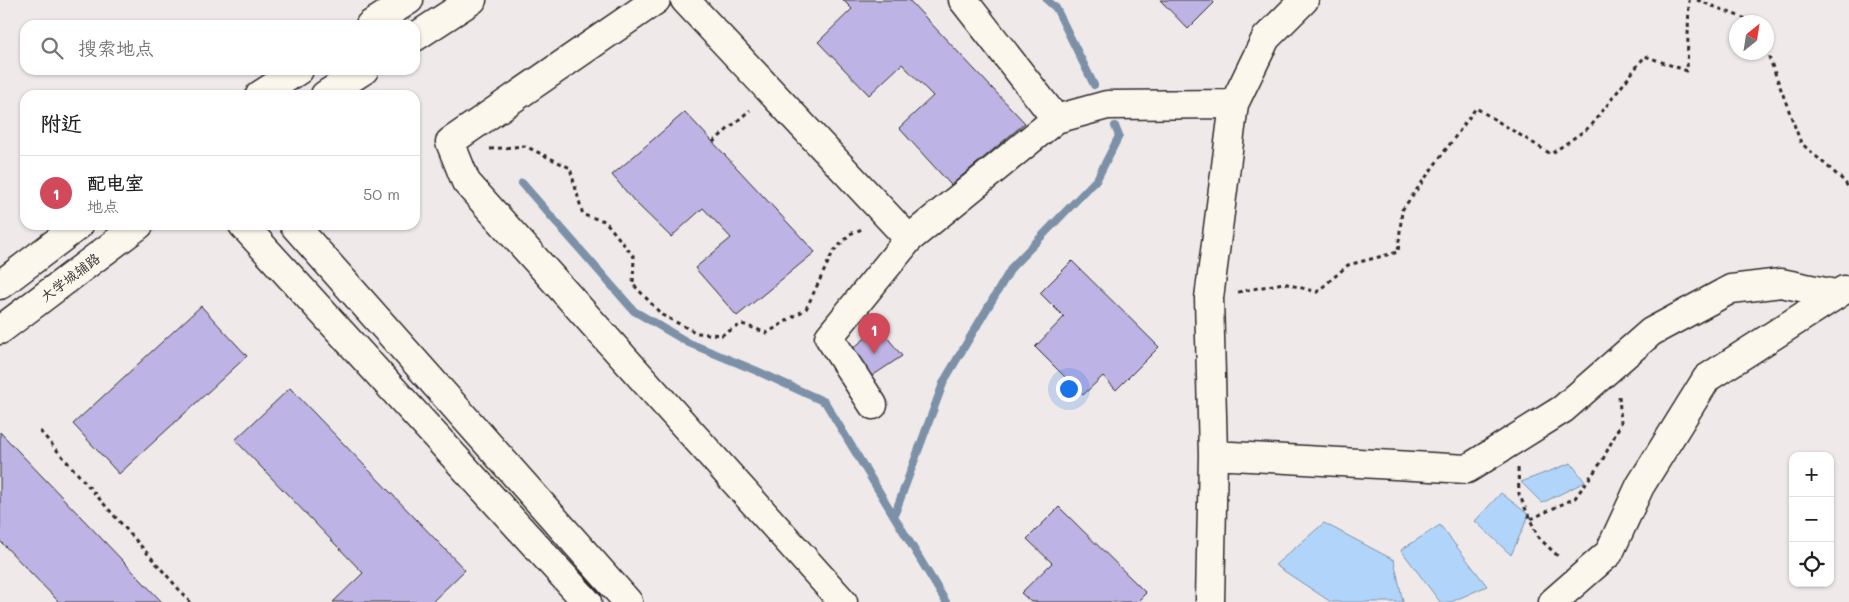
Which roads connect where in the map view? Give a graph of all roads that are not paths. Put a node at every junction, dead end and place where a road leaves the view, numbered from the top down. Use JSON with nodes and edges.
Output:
{"nodes":[{"id":1,"x":409,"y":0,"type":"edge"},
{"id":2,"x":472,"y":0,"type":"edge"},
{"id":3,"x":656,"y":0,"type":"edge"},
{"id":4,"x":685,"y":0,"type":"edge"},
{"id":5,"x":963,"y":0,"type":"edge"},
{"id":6,"x":1304,"y":0,"type":"edge"},
{"id":7,"x":378,"y":20,"type":"edge"},
{"id":8,"x":420,"y":34,"type":"edge"},
{"id":9,"x":291,"y":75,"type":"edge"},
{"id":10,"x":356,"y":75,"type":"edge"},
{"id":11,"x":268,"y":90,"type":"edge"},
{"id":12,"x":333,"y":90,"type":"edge"},
{"id":13,"x":1234,"y":104,"type":"junction"},
{"id":14,"x":1056,"y":119,"type":"junction"},
{"id":15,"x":72,"y":230,"type":"edge"},
{"id":16,"x":132,"y":230,"type":"edge"},
{"id":17,"x":248,"y":230,"type":"edge"},
{"id":18,"x":298,"y":230,"type":"edge"},
{"id":19,"x":909,"y":239,"type":"junction"},
{"id":20,"x":0,"y":285,"type":"edge"},
{"id":21,"x":1842,"y":290,"type":"edge"},
{"id":22,"x":0,"y":330,"type":"edge"},
{"id":23,"x":873,"y":404,"type":"dead end"},
{"id":24,"x":1213,"y":455,"type":"junction"},
{"id":25,"x":587,"y":602,"type":"edge"},
{"id":26,"x":628,"y":602,"type":"edge"},
{"id":27,"x":843,"y":602,"type":"edge"},
{"id":28,"x":1210,"y":602,"type":"edge"},
{"id":29,"x":1553,"y":602,"type":"edge"}],
"edges":[{"from":1,"to":7,"type":"street"},
{"from":2,"to":8,"type":"street"},
{"from":3,"to":27,"type":"street"},
{"from":4,"to":19,"type":"street"},
{"from":5,"to":14,"type":"street"},
{"from":6,"to":13,"type":"street"},
{"from":9,"to":11,"type":"street"},
{"from":10,"to":12,"type":"street"},
{"from":13,"to":14,"type":"street"},
{"from":13,"to":24,"type":"street"},
{"from":14,"to":19,"type":"street"},
{"from":15,"to":20,"type":"street"},
{"from":16,"to":22,"type":"street","name":"大学城辅路"},
{"from":17,"to":25,"type":"street"},
{"from":18,"to":26,"type":"street"},
{"from":19,"to":23,"type":"street"},
{"from":21,"to":24,"type":"street"},
{"from":21,"to":29,"type":"street"},
{"from":24,"to":28,"type":"street"}]}
